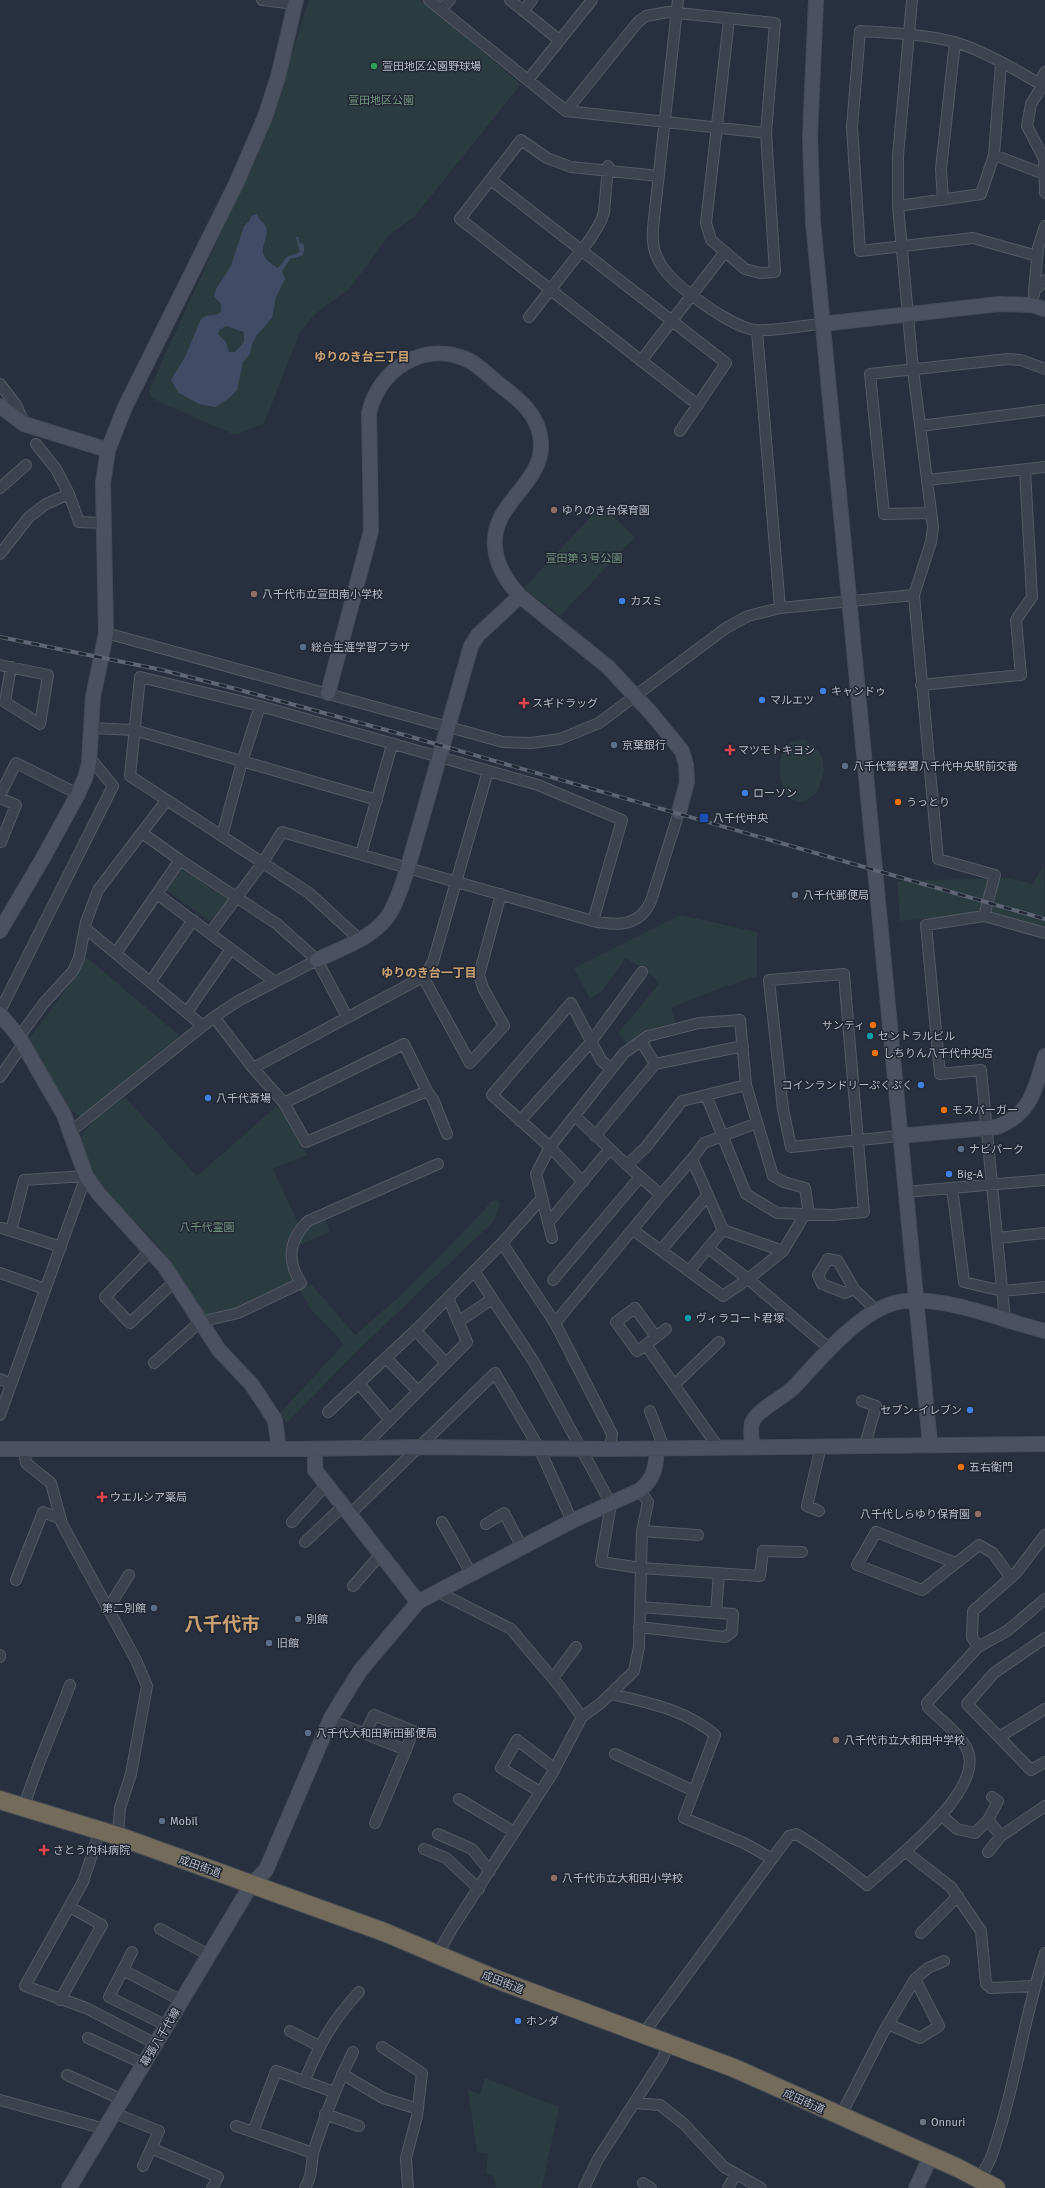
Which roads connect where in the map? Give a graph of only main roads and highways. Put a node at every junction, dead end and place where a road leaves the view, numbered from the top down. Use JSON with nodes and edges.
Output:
{"nodes":[{"id":1,"x":0,"y":1800,"type":"edge"},
{"id":2,"x":996,"y":2188,"type":"edge"}],
"edges":[{"from":1,"to":2,"type":"highway","name":"成田街道"}]}
